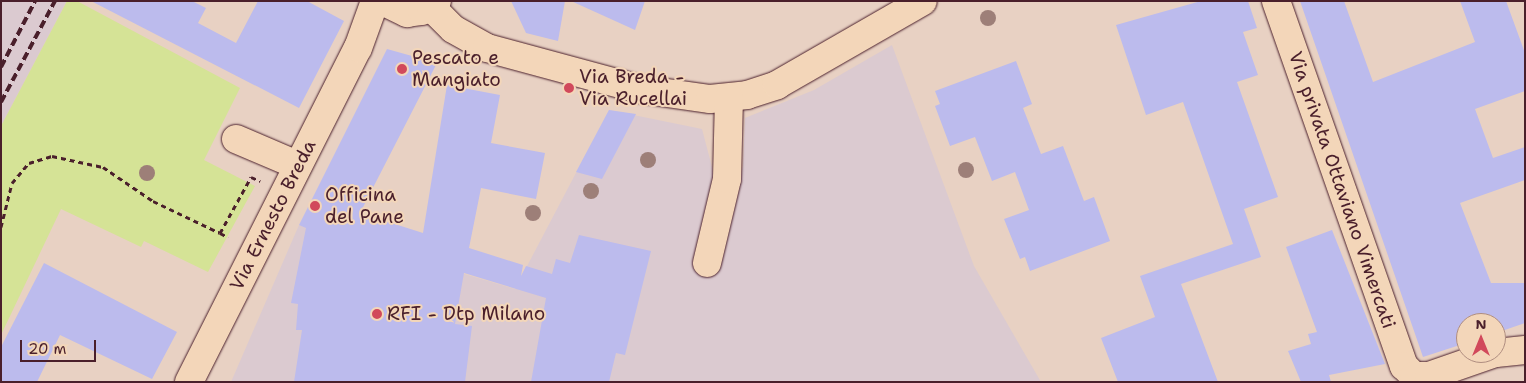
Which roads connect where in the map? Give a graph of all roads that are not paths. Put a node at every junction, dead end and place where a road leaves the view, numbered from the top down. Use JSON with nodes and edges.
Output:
{"nodes":[{"id":1,"x":375,"y":1,"type":"edge"},
{"id":2,"x":382,"y":1,"type":"edge"},
{"id":3,"x":923,"y":1,"type":"edge"},
{"id":4,"x":1276,"y":1,"type":"edge"},
{"id":5,"x":425,"y":7,"type":"edge"},
{"id":6,"x":358,"y":48,"type":"junction"},
{"id":7,"x":729,"y":98,"type":"junction"},
{"id":8,"x":236,"y":139,"type":"dead end"},
{"id":9,"x":297,"y":165,"type":"junction"},
{"id":10,"x":707,"y":263,"type":"dead end"},
{"id":11,"x":1525,"y":350,"type":"edge"},
{"id":12,"x":1506,"y":352,"type":"edge"},
{"id":13,"x":1466,"y":363,"type":"edge"},
{"id":14,"x":1413,"y":379,"type":"edge"},
{"id":15,"x":189,"y":382,"type":"edge"}],
"edges":[{"from":1,"to":6,"type":"street","name":"Via Ernesto Breda"},
{"from":2,"to":5,"type":"street"},
{"from":3,"to":7,"type":"street"},
{"from":4,"to":14,"type":"street","name":"Via privata Ottaviano Vimercati"},
{"from":5,"to":6,"type":"street","name":"Via Ernesto Breda"},
{"from":5,"to":7,"type":"street"},
{"from":6,"to":9,"type":"street","name":"Via Ernesto Breda"},
{"from":7,"to":10,"type":"street"},
{"from":8,"to":9,"type":"street"},
{"from":9,"to":15,"type":"street","name":"Via Ernesto Breda"},
{"from":11,"to":12,"type":"street"},
{"from":13,"to":14,"type":"street"}]}
